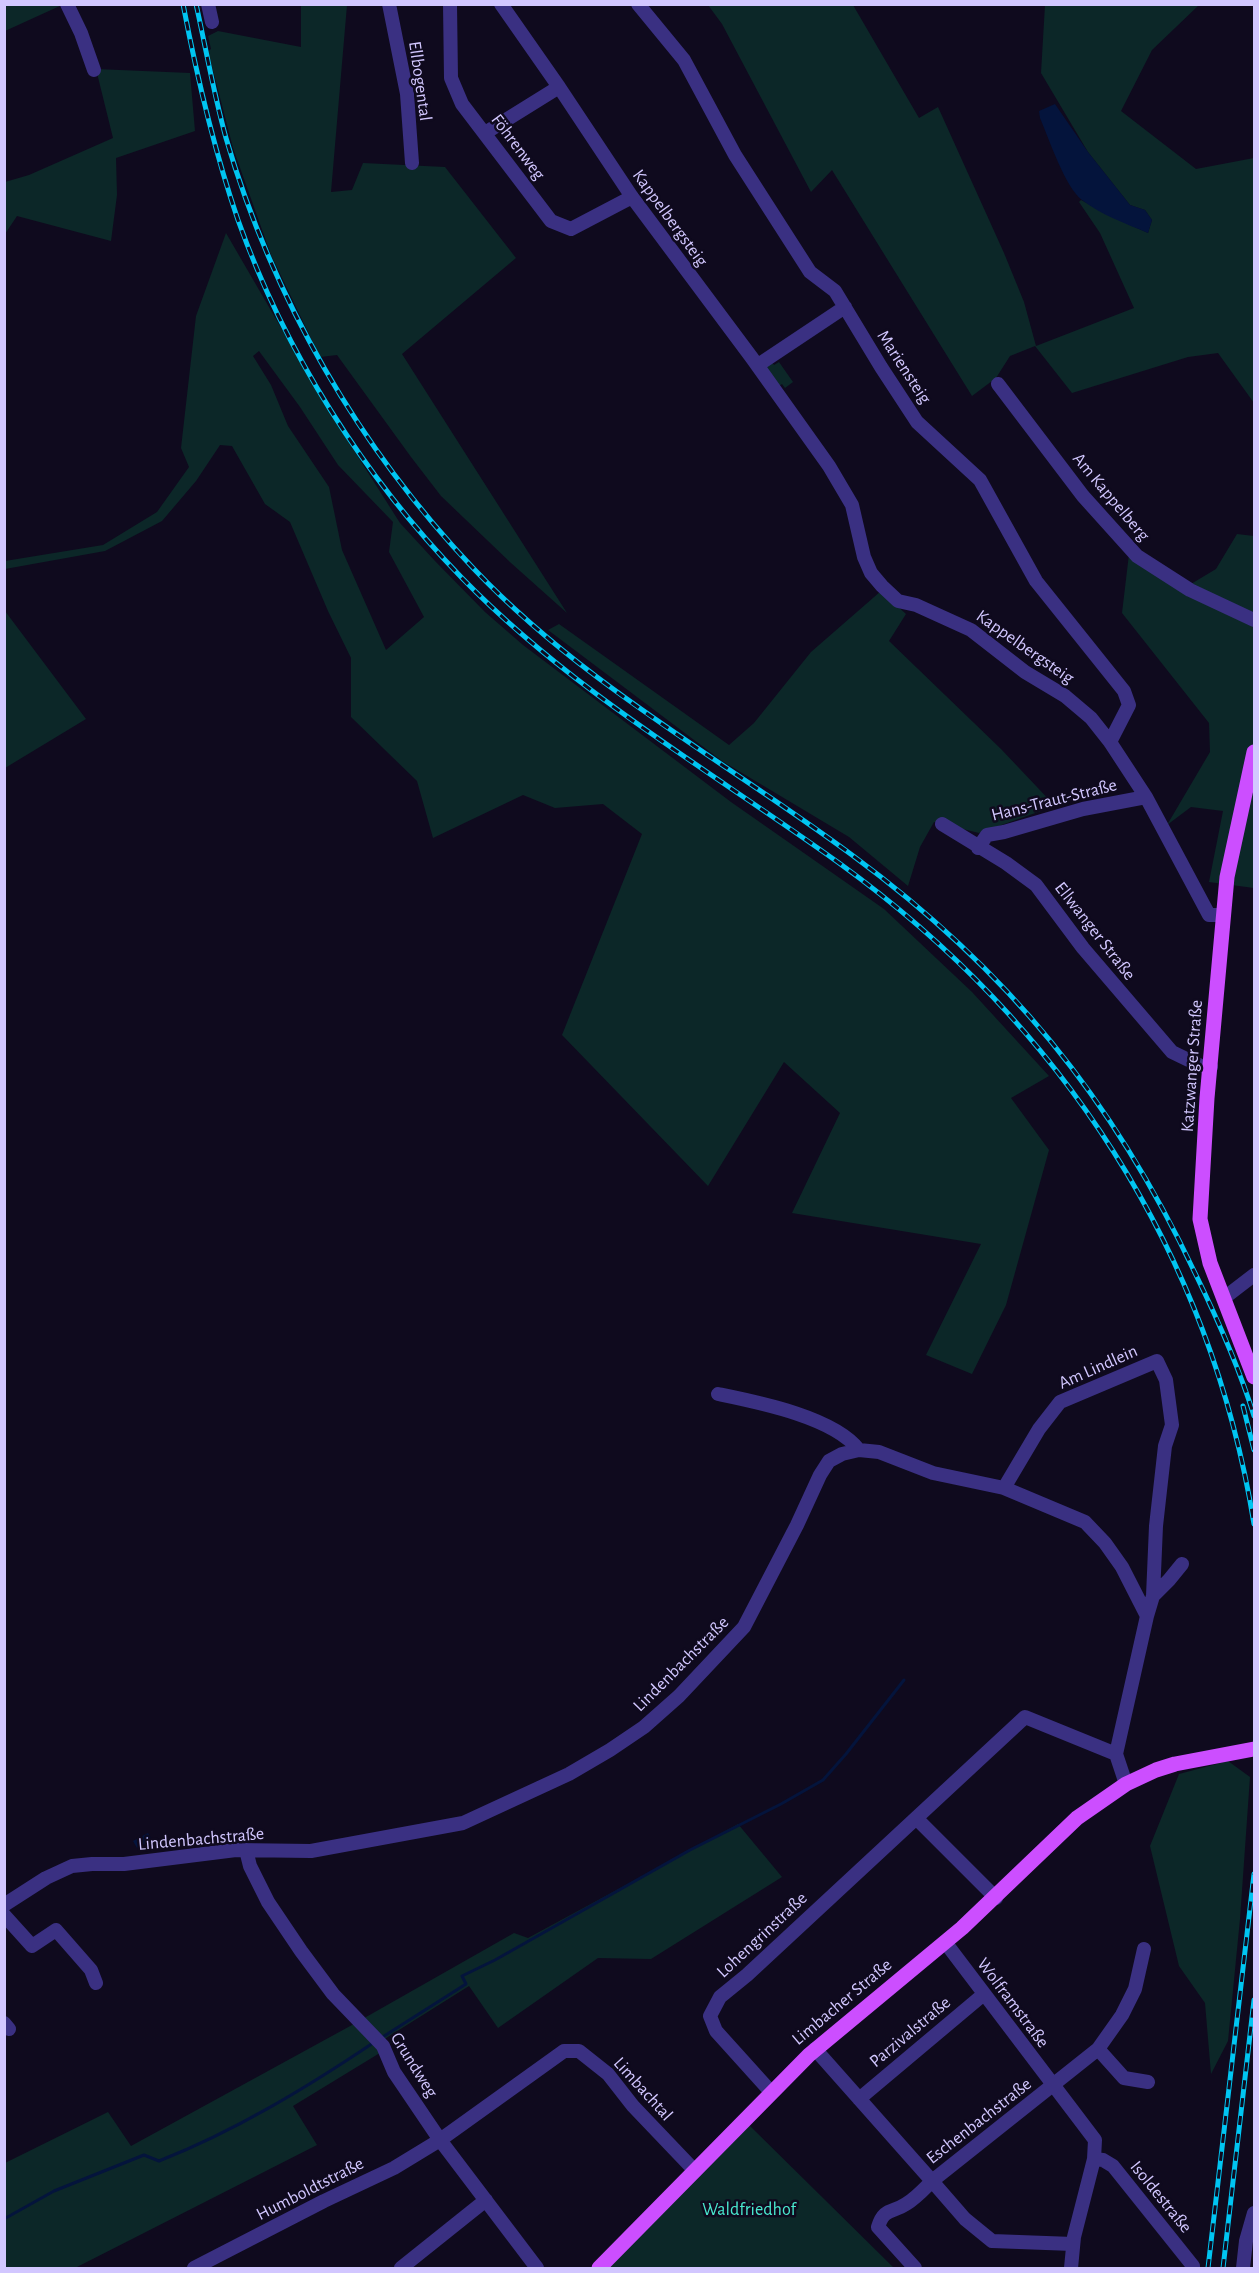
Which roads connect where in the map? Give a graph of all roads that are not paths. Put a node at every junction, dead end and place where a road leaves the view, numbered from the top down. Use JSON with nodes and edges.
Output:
{"nodes":[{"id":1,"x":67,"y":4,"type":"edge"},
{"id":2,"x":208,"y":4,"type":"edge"},
{"id":3,"x":389,"y":4,"type":"edge"},
{"id":4,"x":450,"y":4,"type":"edge"},
{"id":5,"x":501,"y":4,"type":"edge"},
{"id":6,"x":638,"y":4,"type":"edge"},
{"id":7,"x":212,"y":22,"type":"dead end"},
{"id":8,"x":94,"y":70,"type":"dead end"},
{"id":9,"x":560,"y":87,"type":"junction"},
{"id":10,"x":485,"y":133,"type":"junction"},
{"id":11,"x":412,"y":163,"type":"dead end"},
{"id":12,"x":632,"y":197,"type":"junction"},
{"id":13,"x":845,"y":307,"type":"junction"},
{"id":14,"x":758,"y":365,"type":"junction"},
{"id":15,"x":998,"y":384,"type":"dead end"},
{"id":16,"x":1254,"y":620,"type":"edge"},
{"id":17,"x":1110,"y":742,"type":"junction"},
{"id":18,"x":1254,"y":752,"type":"edge"},
{"id":19,"x":1146,"y":797,"type":"junction"},
{"id":20,"x":942,"y":824,"type":"dead end"},
{"id":21,"x":978,"y":848,"type":"junction"},
{"id":22,"x":1223,"y":915,"type":"junction"},
{"id":23,"x":1211,"y":1067,"type":"junction"},
{"id":24,"x":1254,"y":1275,"type":"edge"},
{"id":25,"x":1224,"y":1298,"type":"junction"},
{"id":26,"x":1254,"y":1377,"type":"edge"},
{"id":27,"x":718,"y":1394,"type":"dead end"},
{"id":28,"x":859,"y":1450,"type":"junction"},
{"id":29,"x":1004,"y":1488,"type":"junction"},
{"id":30,"x":1182,"y":1564,"type":"dead end"},
{"id":31,"x":1153,"y":1596,"type":"junction"},
{"id":32,"x":1147,"y":1616,"type":"junction"},
{"id":33,"x":1248,"y":1750,"type":"edge"},
{"id":34,"x":1116,"y":1754,"type":"junction"},
{"id":35,"x":1126,"y":1784,"type":"junction"},
{"id":36,"x":916,"y":1818,"type":"junction"},
{"id":37,"x":246,"y":1850,"type":"junction"},
{"id":38,"x":996,"y":1898,"type":"junction"},
{"id":39,"x":4,"y":1905,"type":"edge"},
{"id":40,"x":4,"y":1915,"type":"edge"},
{"id":41,"x":945,"y":1942,"type":"junction"},
{"id":42,"x":1144,"y":1949,"type":"dead end"},
{"id":43,"x":96,"y":1983,"type":"dead end"},
{"id":44,"x":984,"y":1994,"type":"junction"},
{"id":45,"x":815,"y":2049,"type":"junction"},
{"id":46,"x":1098,"y":2049,"type":"junction"},
{"id":47,"x":1148,"y":2082,"type":"dead end"},
{"id":48,"x":1053,"y":2085,"type":"junction"},
{"id":49,"x":771,"y":2092,"type":"junction"},
{"id":50,"x":859,"y":2099,"type":"junction"},
{"id":51,"x":440,"y":2140,"type":"junction"},
{"id":52,"x":1094,"y":2159,"type":"junction"},
{"id":53,"x":695,"y":2171,"type":"junction"},
{"id":54,"x":932,"y":2181,"type":"junction"},
{"id":55,"x":486,"y":2200,"type":"junction"},
{"id":56,"x":1254,"y":2213,"type":"edge"},
{"id":57,"x":1073,"y":2244,"type":"junction"},
{"id":58,"x":1193,"y":2266,"type":"dead end"},
{"id":59,"x":405,"y":2267,"type":"edge"},
{"id":60,"x":194,"y":2268,"type":"edge"},
{"id":61,"x":537,"y":2268,"type":"edge"},
{"id":62,"x":599,"y":2268,"type":"edge"},
{"id":63,"x":915,"y":2268,"type":"edge"},
{"id":64,"x":1071,"y":2268,"type":"edge"},
{"id":65,"x":1243,"y":2268,"type":"edge"}],
"edges":[{"from":1,"to":8,"type":"street"},
{"from":2,"to":7,"type":"street"},
{"from":3,"to":11,"type":"street","name":"Ellbogental"},
{"from":4,"to":10,"type":"street","name":"Föhrenweg"},
{"from":5,"to":9,"type":"street","name":"Kappelbergsteig"},
{"from":6,"to":13,"type":"street","name":"Mariensteig"},
{"from":9,"to":10,"type":"street"},
{"from":9,"to":12,"type":"street","name":"Kappelbergsteig"},
{"from":10,"to":12,"type":"street","name":"Föhrenweg"},
{"from":12,"to":14,"type":"street","name":"Kappelbergsteig"},
{"from":13,"to":14,"type":"street"},
{"from":13,"to":17,"type":"street","name":"Mariensteig"},
{"from":14,"to":17,"type":"street","name":"Kappelbergsteig"},
{"from":15,"to":16,"type":"street","name":"Am Kappelberg"},
{"from":17,"to":19,"type":"street","name":"Kappelbergsteig"},
{"from":18,"to":22,"type":"main road","name":"Katzwanger Straße"},
{"from":19,"to":21,"type":"street","name":"Hans-Traut-Straße"},
{"from":19,"to":22,"type":"street","name":"Kappelbergsteig"},
{"from":20,"to":21,"type":"street","name":"Ellwanger Straße"},
{"from":21,"to":23,"type":"street","name":"Ellwanger Straße"},
{"from":22,"to":23,"type":"main road","name":"Katzwanger Straße"},
{"from":23,"to":25,"type":"main road","name":"Katzwanger Straße"},
{"from":24,"to":25,"type":"street"},
{"from":25,"to":26,"type":"main road","name":"Katzwanger Straße"},
{"from":27,"to":28,"type":"street"},
{"from":28,"to":29,"type":"street"},
{"from":28,"to":37,"type":"street","name":"Lindenbachstraße"},
{"from":29,"to":31,"type":"street","name":"Am Lindlein"},
{"from":29,"to":32,"type":"street"},
{"from":30,"to":31,"type":"street"},
{"from":31,"to":32,"type":"street"},
{"from":32,"to":34,"type":"street"},
{"from":33,"to":35,"type":"main road","name":"Limbacher Straße"},
{"from":34,"to":35,"type":"street"},
{"from":34,"to":36,"type":"street","name":"Lohengrinstraße"},
{"from":35,"to":38,"type":"main road","name":"Limbacher Straße"},
{"from":36,"to":38,"type":"street"},
{"from":36,"to":49,"type":"street","name":"Lohengrinstraße"},
{"from":37,"to":39,"type":"street","name":"Lindenbachstraße"},
{"from":37,"to":51,"type":"street","name":"Grundweg"},
{"from":38,"to":41,"type":"main road","name":"Limbacher Straße"},
{"from":40,"to":43,"type":"street"},
{"from":41,"to":44,"type":"street","name":"Wolframstraße"},
{"from":41,"to":45,"type":"main road","name":"Limbacher Straße"},
{"from":42,"to":46,"type":"street","name":"Eschenbachstraße"},
{"from":44,"to":48,"type":"street","name":"Wolframstraße"},
{"from":44,"to":50,"type":"street","name":"Parzivalstraße"},
{"from":45,"to":49,"type":"main road","name":"Limbacher Straße"},
{"from":45,"to":50,"type":"street","name":"Eschenbachstraße"},
{"from":46,"to":47,"type":"street"},
{"from":46,"to":48,"type":"street","name":"Eschenbachstraße"},
{"from":48,"to":52,"type":"street","name":"Wolframstraße"},
{"from":48,"to":54,"type":"street","name":"Eschenbachstraße"},
{"from":49,"to":53,"type":"main road","name":"Limbacher Straße"},
{"from":50,"to":54,"type":"street","name":"Eschenbachstraße"},
{"from":51,"to":53,"type":"street","name":"Limbachtal"},
{"from":51,"to":55,"type":"street","name":"Grundweg"},
{"from":51,"to":60,"type":"street","name":"Humboldtstraße"},
{"from":52,"to":57,"type":"street"},
{"from":52,"to":58,"type":"street","name":"Isoldestraße"},
{"from":53,"to":62,"type":"main road","name":"Limbacher Straße"},
{"from":54,"to":57,"type":"street"},
{"from":54,"to":63,"type":"street"},
{"from":55,"to":59,"type":"street"},
{"from":55,"to":61,"type":"street","name":"Grundweg"},
{"from":56,"to":65,"type":"street"},
{"from":57,"to":64,"type":"street"}]}
